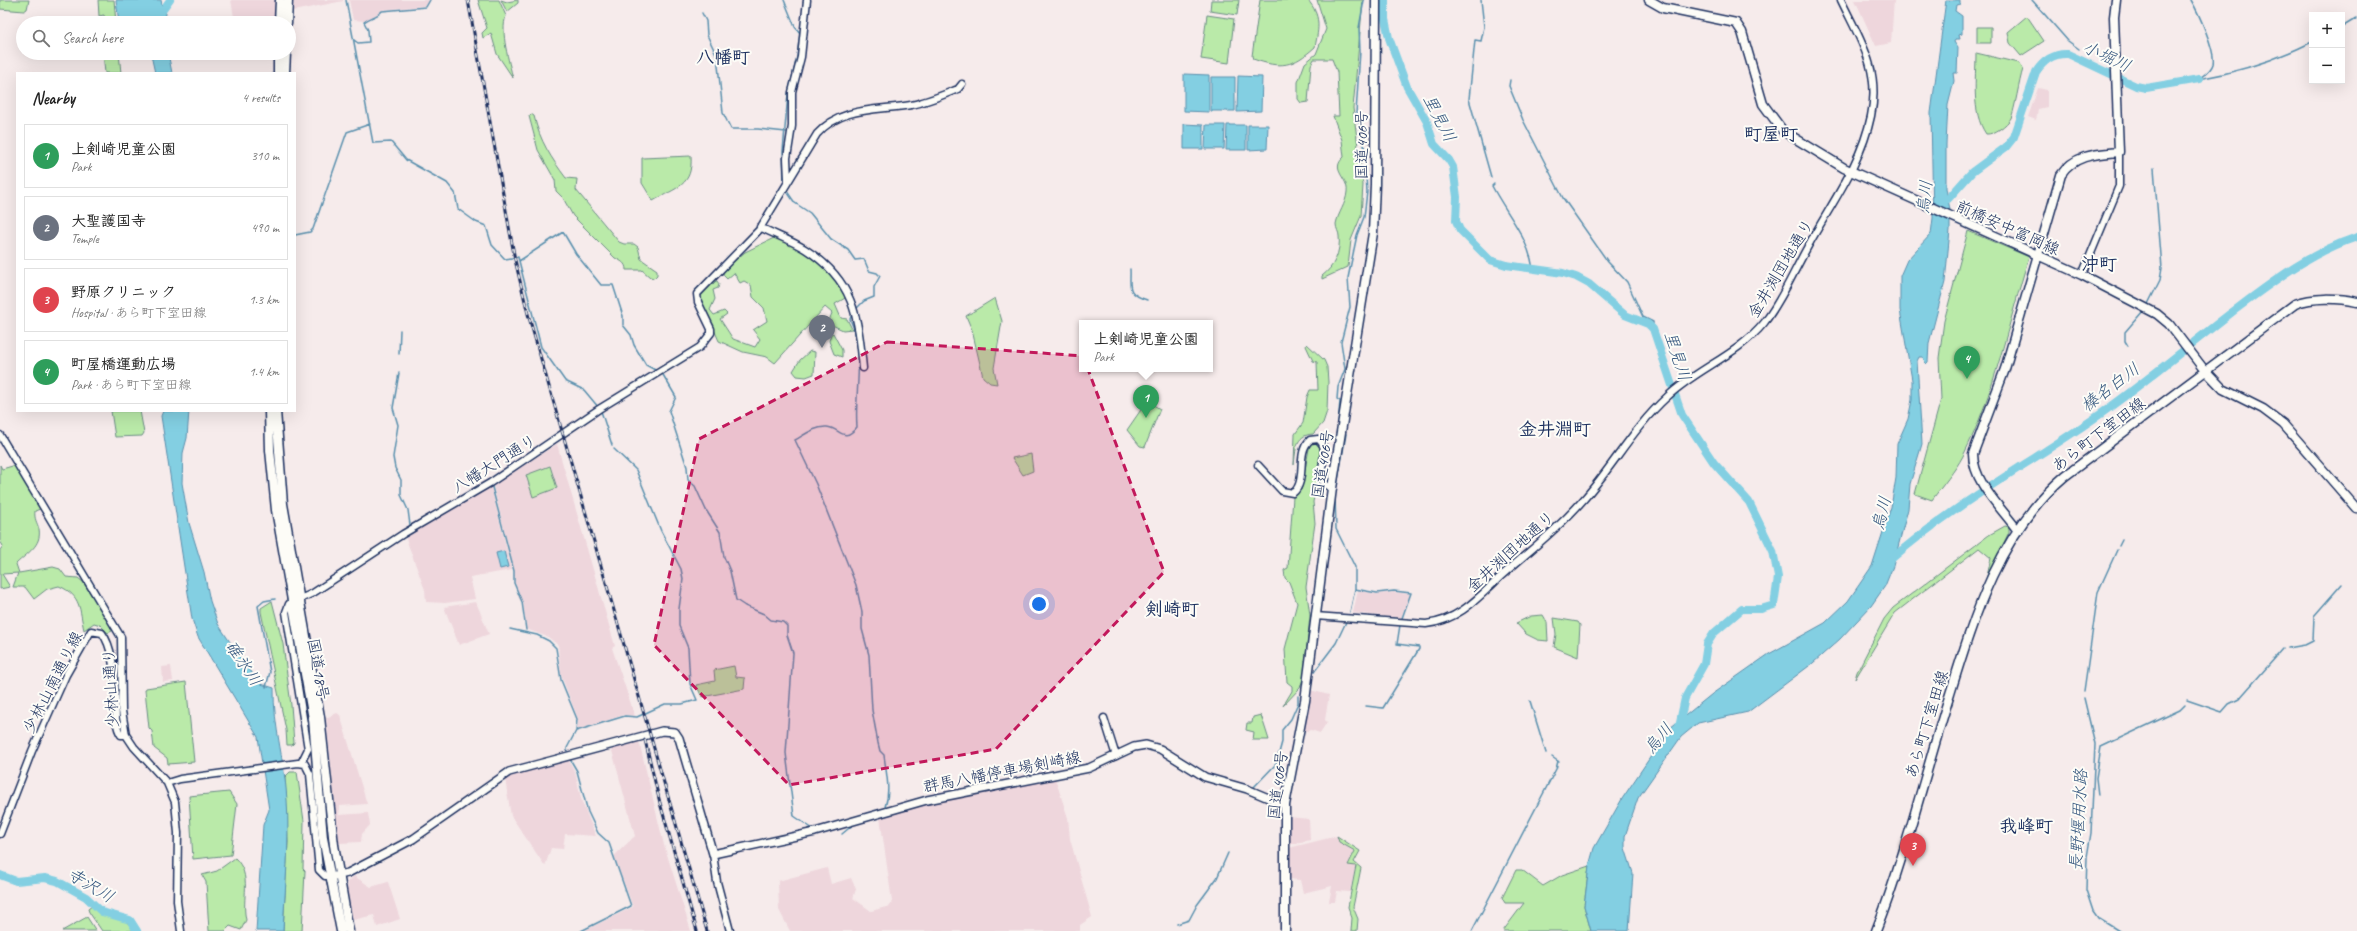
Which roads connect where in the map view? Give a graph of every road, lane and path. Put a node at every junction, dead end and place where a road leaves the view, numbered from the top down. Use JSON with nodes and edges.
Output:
{"nodes":[{"id":1,"x":280,"y":0,"type":"edge"},
{"id":2,"x":288,"y":0,"type":"edge"},
{"id":3,"x":807,"y":0,"type":"edge"},
{"id":4,"x":1376,"y":0,"type":"edge"},
{"id":5,"x":1649,"y":0,"type":"edge"},
{"id":6,"x":1841,"y":0,"type":"edge"},
{"id":7,"x":2116,"y":0,"type":"edge"},
{"id":8,"x":279,"y":16,"type":"edge"},
{"id":9,"x":287,"y":16,"type":"edge"},
{"id":10,"x":278,"y":60,"type":"edge"},
{"id":11,"x":286,"y":60,"type":"edge"},
{"id":12,"x":278,"y":72,"type":"edge"},
{"id":13,"x":285,"y":72,"type":"edge"},
{"id":14,"x":962,"y":84,"type":"dead end"},
{"id":15,"x":2119,"y":152,"type":"junction"},
{"id":16,"x":1855,"y":173,"type":"junction"},
{"id":17,"x":788,"y":180,"type":"junction"},
{"id":18,"x":760,"y":227,"type":"junction"},
{"id":19,"x":2034,"y":254,"type":"junction"},
{"id":20,"x":2082,"y":275,"type":"junction"},
{"id":21,"x":2357,"y":302,"type":"edge"},
{"id":22,"x":863,"y":368,"type":"dead end"},
{"id":23,"x":2204,"y":368,"type":"junction"},
{"id":24,"x":269,"y":412,"type":"edge"},
{"id":25,"x":276,"y":412,"type":"edge"},
{"id":26,"x":0,"y":435,"type":"edge"},
{"id":27,"x":1258,"y":465,"type":"dead end"},
{"id":28,"x":1332,"y":488,"type":"junction"},
{"id":29,"x":2357,"y":509,"type":"edge"},
{"id":30,"x":2018,"y":531,"type":"junction"},
{"id":31,"x":296,"y":600,"type":"junction"},
{"id":32,"x":1315,"y":616,"type":"junction"},
{"id":33,"x":1104,"y":718,"type":"dead end"},
{"id":34,"x":126,"y":735,"type":"junction"},
{"id":35,"x":1116,"y":756,"type":"junction"},
{"id":36,"x":303,"y":762,"type":"junction"},
{"id":37,"x":167,"y":783,"type":"junction"},
{"id":38,"x":1285,"y":805,"type":"junction"},
{"id":39,"x":0,"y":834,"type":"edge"},
{"id":40,"x":713,"y":854,"type":"junction"},
{"id":41,"x":339,"y":875,"type":"junction"},
{"id":42,"x":330,"y":876,"type":"junction"},
{"id":43,"x":181,"y":931,"type":"edge"},
{"id":44,"x":341,"y":931,"type":"edge"},
{"id":45,"x":349,"y":931,"type":"edge"},
{"id":46,"x":730,"y":931,"type":"edge"},
{"id":47,"x":1285,"y":931,"type":"edge"},
{"id":48,"x":1876,"y":931,"type":"edge"}],
"edges":[{"from":1,"to":8,"type":"main road"},
{"from":2,"to":9,"type":"main road"},
{"from":3,"to":17,"type":"street"},
{"from":4,"to":28,"type":"main road","name":"国道406号"},
{"from":5,"to":16,"type":"main road","name":"前橋安中富岡線"},
{"from":6,"to":16,"type":"street","name":"金井渕団地通り"},
{"from":7,"to":15,"type":"main road"},
{"from":10,"to":12,"type":"main road"},
{"from":11,"to":13,"type":"main road"},
{"from":14,"to":17,"type":"street"},
{"from":15,"to":19,"type":"main road"},
{"from":15,"to":20,"type":"street"},
{"from":16,"to":19,"type":"main road","name":"前橋安中富岡線"},
{"from":16,"to":32,"type":"street","name":"金井渕団地通り"},
{"from":17,"to":18,"type":"street"},
{"from":18,"to":22,"type":"street"},
{"from":18,"to":31,"type":"street","name":"八幡大門通り"},
{"from":19,"to":20,"type":"main road","name":"前橋安中富岡線"},
{"from":19,"to":30,"type":"main road"},
{"from":20,"to":23,"type":"main road","name":"前橋安中富岡線"},
{"from":21,"to":23,"type":"main road","name":"あら町下室田線"},
{"from":23,"to":29,"type":"main road","name":"前橋安中富岡線"},
{"from":23,"to":30,"type":"main road","name":"あら町下室田線"},
{"from":24,"to":31,"type":"main road","name":"国道18号"},
{"from":25,"to":31,"type":"main road","name":"国道18号"},
{"from":26,"to":34,"type":"street","name":"少林山通り"},
{"from":27,"to":28,"type":"street"},
{"from":28,"to":32,"type":"main road","name":"国道406号"},
{"from":30,"to":48,"type":"main road","name":"あら町下室田線"},
{"from":31,"to":36,"type":"street"},
{"from":31,"to":41,"type":"main road","name":"国道18号"},
{"from":31,"to":42,"type":"main road","name":"国道18号"},
{"from":32,"to":38,"type":"main road","name":"国道406号"},
{"from":33,"to":35,"type":"street"},
{"from":34,"to":37,"type":"street","name":"少林山通り"},
{"from":34,"to":39,"type":"street","name":"少林山南通り線"},
{"from":35,"to":38,"type":"main road","name":"群馬八幡停車場剣崎線"},
{"from":35,"to":40,"type":"main road","name":"群馬八幡停車場剣崎線"},
{"from":36,"to":37,"type":"street"},
{"from":36,"to":42,"type":"street"},
{"from":37,"to":43,"type":"street","name":"少林山通り"},
{"from":38,"to":47,"type":"main road","name":"国道406号"},
{"from":40,"to":41,"type":"main road"},
{"from":40,"to":46,"type":"street"},
{"from":41,"to":42,"type":"main road"},
{"from":41,"to":45,"type":"main road","name":"国道18号"},
{"from":42,"to":44,"type":"main road","name":"国道18号"}]}
